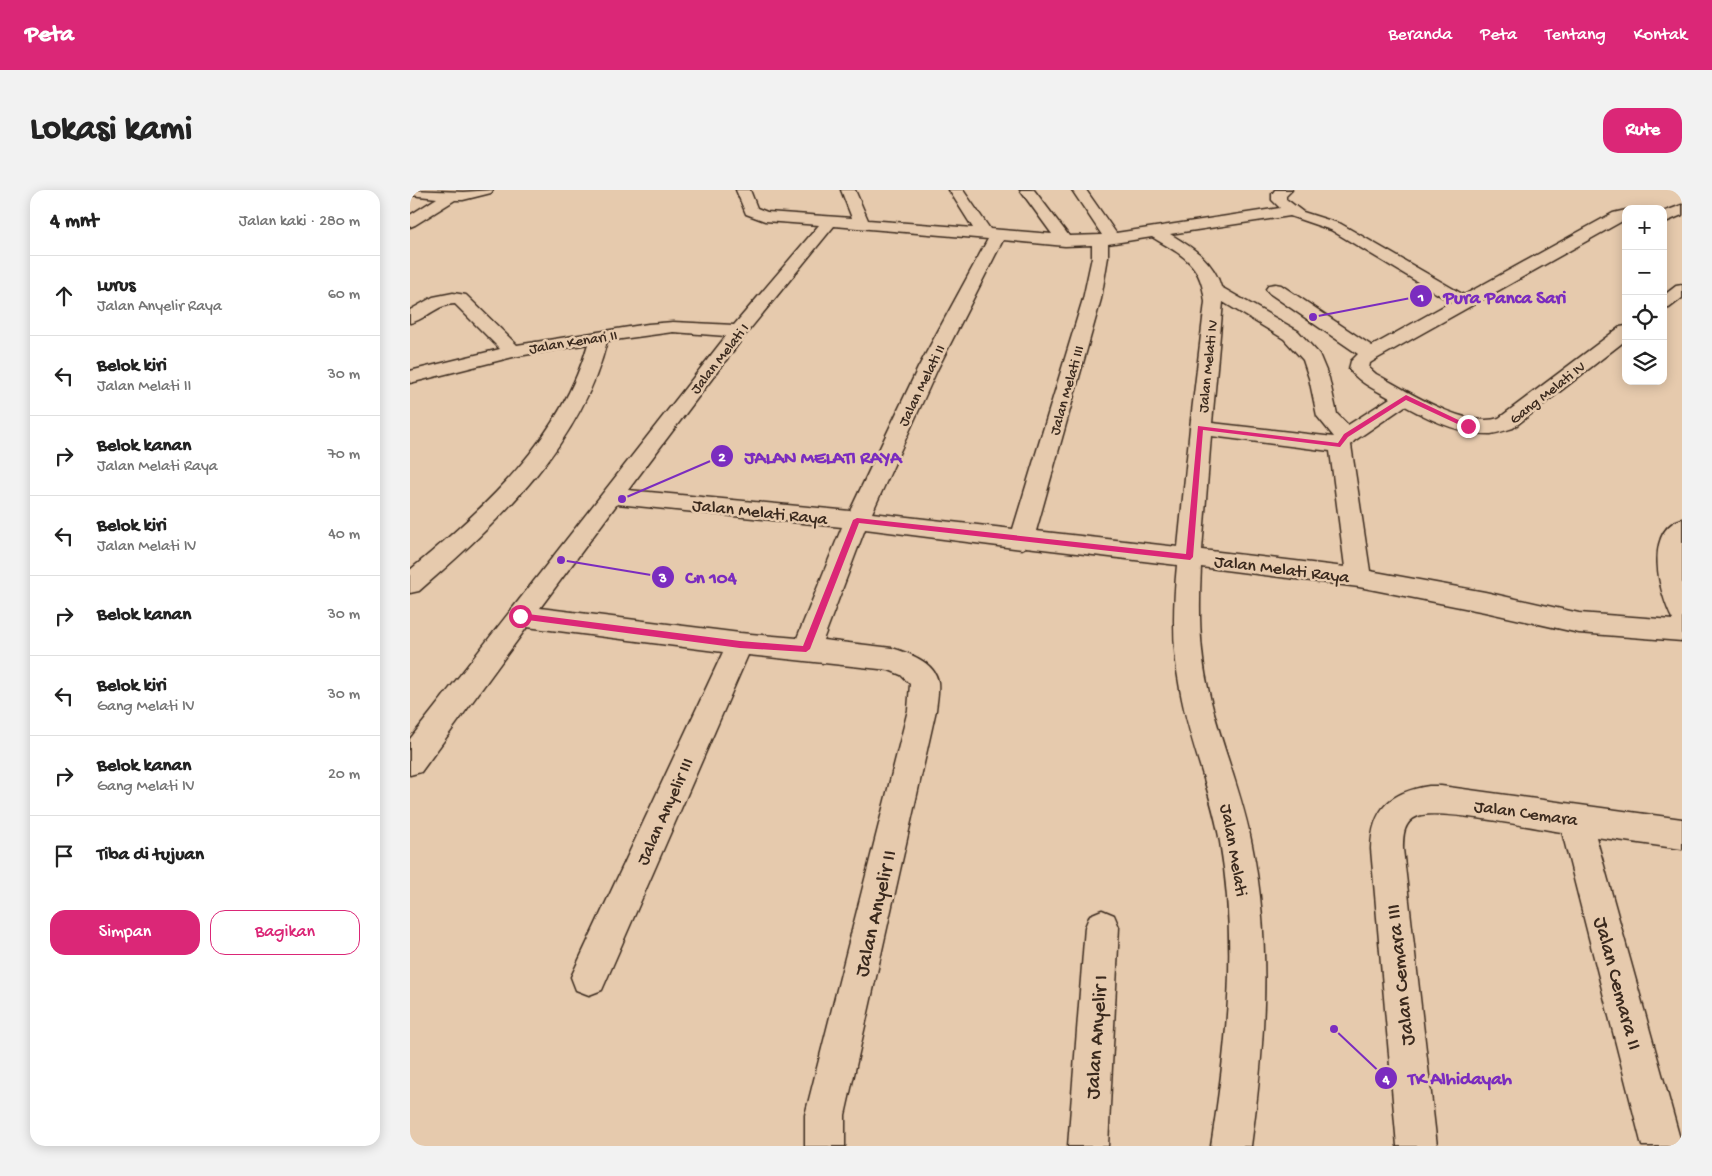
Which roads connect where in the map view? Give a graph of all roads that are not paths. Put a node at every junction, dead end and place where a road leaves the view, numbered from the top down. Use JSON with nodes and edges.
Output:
{"nodes":[{"id":1,"x":486,"y":190,"type":"edge"},
{"id":2,"x":743,"y":190,"type":"edge"},
{"id":3,"x":848,"y":190,"type":"edge"},
{"id":4,"x":956,"y":190,"type":"edge"},
{"id":5,"x":1027,"y":190,"type":"edge"},
{"id":6,"x":1079,"y":190,"type":"edge"},
{"id":7,"x":1285,"y":190,"type":"edge"},
{"id":8,"x":410,"y":191,"type":"edge"},
{"id":9,"x":457,"y":196,"type":"junction"},
{"id":10,"x":1682,"y":210,"type":"edge"},
{"id":11,"x":1293,"y":211,"type":"junction"},
{"id":12,"x":1622,"y":215,"type":"edge"},
{"id":13,"x":1667,"y":218,"type":"edge"},
{"id":14,"x":830,"y":221,"type":"junction"},
{"id":15,"x":1667,"y":221,"type":"edge"},
{"id":16,"x":410,"y":222,"type":"edge"},
{"id":17,"x":862,"y":224,"type":"junction"},
{"id":18,"x":1682,"y":227,"type":"edge"},
{"id":19,"x":1155,"y":232,"type":"junction"},
{"id":20,"x":991,"y":235,"type":"junction"},
{"id":21,"x":1106,"y":238,"type":"junction"},
{"id":22,"x":1065,"y":241,"type":"junction"},
{"id":23,"x":1275,"y":288,"type":"dead end"},
{"id":24,"x":1212,"y":289,"type":"junction"},
{"id":25,"x":1682,"y":290,"type":"edge"},
{"id":26,"x":1462,"y":301,"type":"junction"},
{"id":27,"x":1667,"y":301,"type":"edge"},
{"id":28,"x":410,"y":318,"type":"edge"},
{"id":29,"x":739,"y":331,"type":"junction"},
{"id":30,"x":1622,"y":334,"type":"edge"},
{"id":31,"x":600,"y":338,"type":"junction"},
{"id":32,"x":513,"y":351,"type":"junction"},
{"id":33,"x":1370,"y":354,"type":"junction"},
{"id":34,"x":410,"y":376,"type":"edge"},
{"id":35,"x":1406,"y":397,"type":"junction"},
{"id":36,"x":1200,"y":428,"type":"junction"},
{"id":37,"x":1343,"y":440,"type":"junction"},
{"id":38,"x":611,"y":496,"type":"junction"},
{"id":39,"x":857,"y":520,"type":"junction"},
{"id":40,"x":1682,"y":527,"type":"edge"},
{"id":41,"x":1022,"y":540,"type":"junction"},
{"id":42,"x":1190,"y":557,"type":"junction"},
{"id":43,"x":1359,"y":578,"type":"junction"},
{"id":44,"x":410,"y":584,"type":"edge"},
{"id":45,"x":1682,"y":614,"type":"edge"},
{"id":46,"x":520,"y":616,"type":"junction"},
{"id":47,"x":1682,"y":631,"type":"edge"},
{"id":48,"x":740,"y":644,"type":"junction"},
{"id":49,"x":806,"y":649,"type":"junction"},
{"id":50,"x":410,"y":762,"type":"edge"},
{"id":51,"x":1575,"y":820,"type":"junction"},
{"id":52,"x":1387,"y":834,"type":"joint"},
{"id":53,"x":1682,"y":834,"type":"edge"},
{"id":54,"x":1102,"y":927,"type":"dead end"},
{"id":55,"x":589,"y":977,"type":"dead end"},
{"id":56,"x":825,"y":1146,"type":"edge"},
{"id":57,"x":1088,"y":1146,"type":"edge"},
{"id":58,"x":1231,"y":1146,"type":"edge"},
{"id":59,"x":1417,"y":1146,"type":"edge"},
{"id":60,"x":1662,"y":1146,"type":"edge"}],
"edges":[{"from":1,"to":9,"type":"street"},
{"from":2,"to":14,"type":"street"},
{"from":3,"to":17,"type":"street"},
{"from":4,"to":20,"type":"street"},
{"from":5,"to":22,"type":"street"},
{"from":6,"to":21,"type":"street"},
{"from":7,"to":11,"type":"street"},
{"from":8,"to":9,"type":"street"},
{"from":9,"to":16,"type":"street"},
{"from":10,"to":13,"type":"street"},
{"from":11,"to":19,"type":"street"},
{"from":11,"to":26,"type":"street"},
{"from":12,"to":26,"type":"street"},
{"from":14,"to":17,"type":"street"},
{"from":14,"to":29,"type":"street","name":"Jalan Melati I"},
{"from":15,"to":18,"type":"street"},
{"from":17,"to":20,"type":"street"},
{"from":19,"to":21,"type":"street"},
{"from":19,"to":24,"type":"street","name":"Jalan Melati IV"},
{"from":20,"to":22,"type":"street"},
{"from":20,"to":39,"type":"street","name":"Jalan Melati II"},
{"from":21,"to":22,"type":"street"},
{"from":21,"to":41,"type":"street","name":"Jalan Melati III"},
{"from":23,"to":33,"type":"street"},
{"from":24,"to":36,"type":"street","name":"Jalan Melati IV"},
{"from":24,"to":37,"type":"street"},
{"from":25,"to":27,"type":"street"},
{"from":26,"to":33,"type":"street"},
{"from":28,"to":32,"type":"street"},
{"from":29,"to":31,"type":"street","name":"Jalan Kenari II"},
{"from":29,"to":38,"type":"street","name":"Jalan Melati I"},
{"from":30,"to":35,"type":"street","name":"Gang Melati IV"},
{"from":31,"to":32,"type":"street","name":"Jalan Kenari II"},
{"from":31,"to":44,"type":"street"},
{"from":32,"to":34,"type":"street","name":"Jalan Kenari II"},
{"from":33,"to":35,"type":"street","name":"Gang Melati IV"},
{"from":35,"to":37,"type":"street"},
{"from":36,"to":37,"type":"street"},
{"from":36,"to":42,"type":"street","name":"Jalan Melati IV"},
{"from":37,"to":43,"type":"street"},
{"from":38,"to":39,"type":"street","name":"Jalan Melati Raya"},
{"from":38,"to":46,"type":"street","name":"Jalan Melati I"},
{"from":39,"to":41,"type":"street","name":"Jalan Melati Raya"},
{"from":39,"to":49,"type":"street","name":"Jalan Melati II"},
{"from":40,"to":45,"type":"street"},
{"from":41,"to":42,"type":"street","name":"Jalan Melati Raya"},
{"from":42,"to":43,"type":"street","name":"Jalan Melati Raya"},
{"from":42,"to":58,"type":"street","name":"Jalan Melati"},
{"from":43,"to":47,"type":"street","name":"Jalan Melati Raya"},
{"from":46,"to":48,"type":"street"},
{"from":46,"to":50,"type":"street","name":"Jalan Melati I"},
{"from":48,"to":49,"type":"street"},
{"from":48,"to":55,"type":"street","name":"Jalan Anyelir III"},
{"from":49,"to":56,"type":"street","name":"Jalan Anyelir II"},
{"from":51,"to":52,"type":"street","name":"Jalan Cemara"},
{"from":51,"to":53,"type":"street","name":"Jalan Cemara"},
{"from":51,"to":60,"type":"street","name":"Jalan Cemara II"},
{"from":52,"to":59,"type":"street","name":"Jalan Cemara III"},
{"from":54,"to":57,"type":"street","name":"Jalan Anyelir I"}]}
